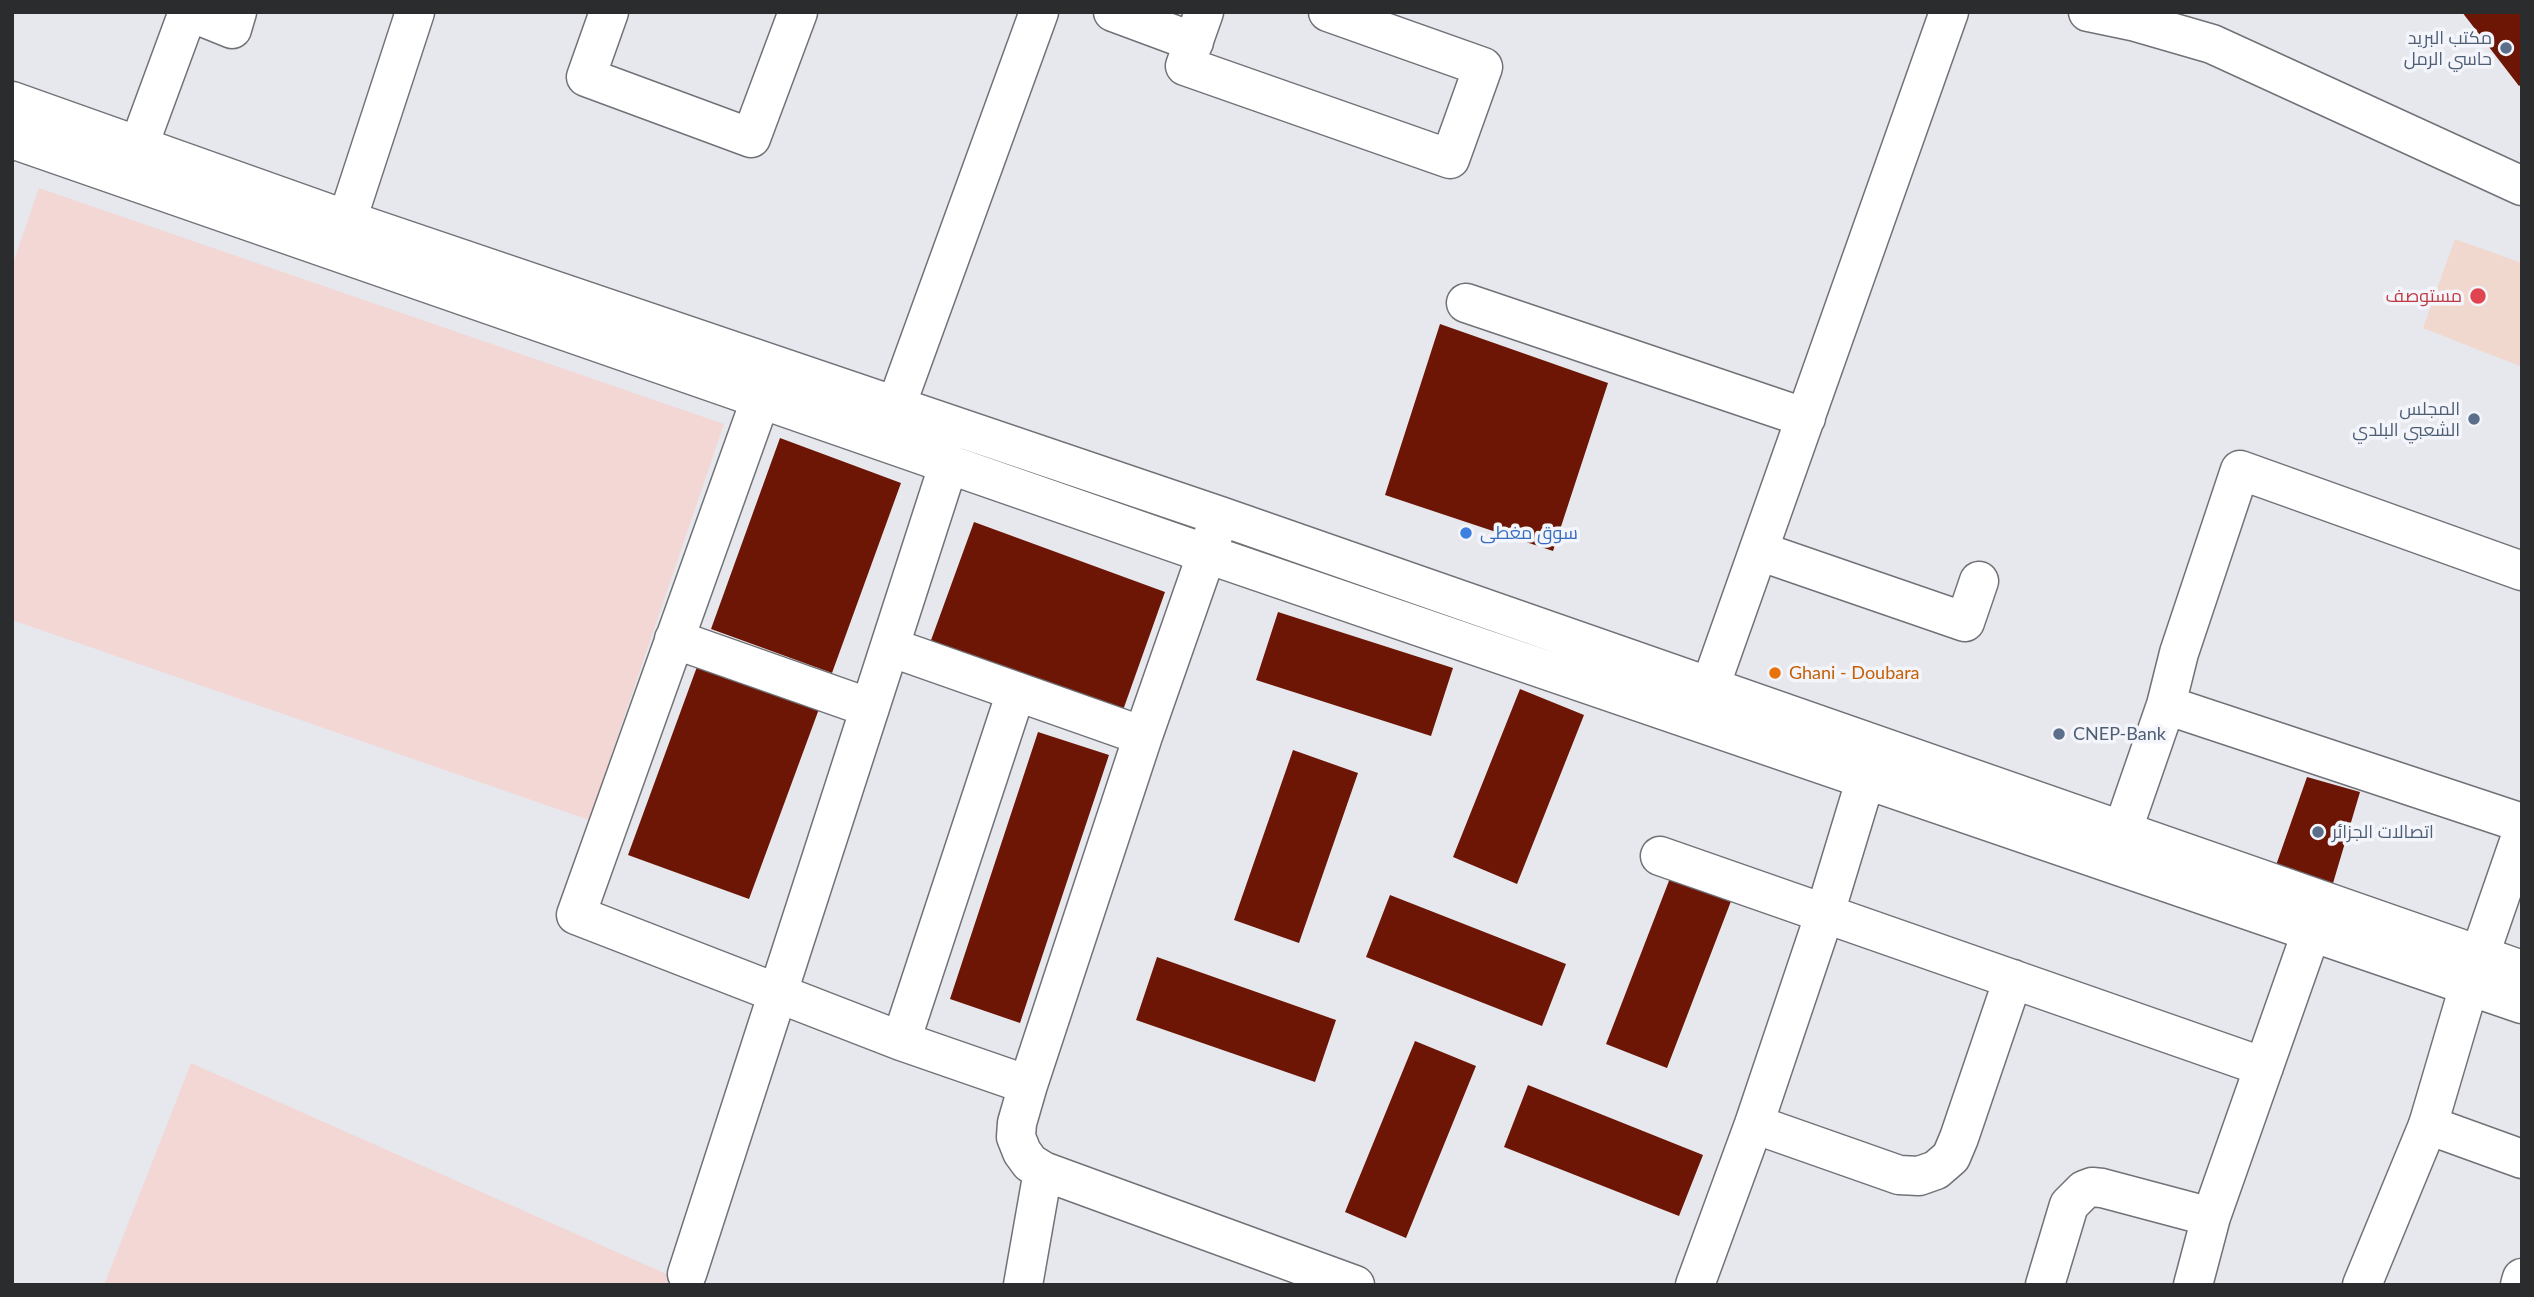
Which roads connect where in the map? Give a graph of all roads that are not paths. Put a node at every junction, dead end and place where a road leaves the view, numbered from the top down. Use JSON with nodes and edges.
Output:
{"nodes":[{"id":1,"x":189,"y":12,"type":"edge"},
{"id":2,"x":237,"y":12,"type":"edge"},
{"id":3,"x":415,"y":12,"type":"edge"},
{"id":4,"x":609,"y":12,"type":"edge"},
{"id":5,"x":799,"y":12,"type":"edge"},
{"id":6,"x":1040,"y":12,"type":"edge"},
{"id":7,"x":1113,"y":12,"type":"edge"},
{"id":8,"x":1328,"y":12,"type":"edge"},
{"id":9,"x":1950,"y":12,"type":"edge"},
{"id":10,"x":2088,"y":12,"type":"edge"},
{"id":11,"x":1199,"y":27,"type":"edge"},
{"id":12,"x":12,"y":101,"type":"edge"},
{"id":13,"x":12,"y":139,"type":"edge"},
{"id":14,"x":139,"y":145,"type":"junction"},
{"id":15,"x":2522,"y":186,"type":"edge"},
{"id":16,"x":347,"y":220,"type":"junction"},
{"id":17,"x":1465,"y":303,"type":"dead end"},
{"id":18,"x":761,"y":398,"type":"junction"},
{"id":19,"x":896,"y":405,"type":"junction"},
{"id":20,"x":1805,"y":418,"type":"junction"},
{"id":21,"x":884,"y":441,"type":"junction"},
{"id":22,"x":949,"y":463,"type":"junction"},
{"id":23,"x":1220,"y":516,"type":"junction"},
{"id":24,"x":1759,"y":551,"type":"junction"},
{"id":25,"x":1207,"y":554,"type":"junction"},
{"id":26,"x":2522,"y":571,"type":"edge"},
{"id":27,"x":1979,"y":581,"type":"dead end"},
{"id":28,"x":674,"y":639,"type":"junction"},
{"id":29,"x":890,"y":647,"type":"junction"},
{"id":30,"x":1710,"y":687,"type":"junction"},
{"id":31,"x":1016,"y":692,"type":"junction"},
{"id":32,"x":2166,"y":705,"type":"junction"},
{"id":33,"x":870,"y":708,"type":"junction"},
{"id":34,"x":1143,"y":736,"type":"junction"},
{"id":35,"x":1871,"y":763,"type":"junction"},
{"id":36,"x":2522,"y":823,"type":"edge"},
{"id":37,"x":2122,"y":832,"type":"junction"},
{"id":38,"x":2522,"y":833,"type":"edge"},
{"id":39,"x":1660,"y":856,"type":"dead end"},
{"id":40,"x":1825,"y":913,"type":"junction"},
{"id":41,"x":2311,"y":933,"type":"junction"},
{"id":42,"x":2522,"y":970,"type":"edge"},
{"id":43,"x":2474,"y":971,"type":"junction"},
{"id":44,"x":2013,"y":979,"type":"junction"},
{"id":45,"x":778,"y":994,"type":"junction"},
{"id":46,"x":2522,"y":1004,"type":"edge"},
{"id":47,"x":901,"y":1041,"type":"junction"},
{"id":48,"x":2264,"y":1067,"type":"junction"},
{"id":49,"x":1028,"y":1085,"type":"junction"},
{"id":50,"x":1754,"y":1124,"type":"junction"},
{"id":51,"x":2428,"y":1125,"type":"junction"},
{"id":52,"x":2522,"y":1159,"type":"edge"},
{"id":53,"x":1043,"y":1171,"type":"junction"},
{"id":54,"x":2211,"y":1217,"type":"junction"},
{"id":55,"x":687,"y":1275,"type":"dead end"},
{"id":56,"x":2522,"y":1278,"type":"edge"},
{"id":57,"x":1023,"y":1285,"type":"edge"},
{"id":58,"x":1355,"y":1285,"type":"edge"},
{"id":59,"x":1695,"y":1285,"type":"edge"},
{"id":60,"x":2045,"y":1285,"type":"edge"},
{"id":61,"x":2193,"y":1285,"type":"edge"},
{"id":62,"x":2362,"y":1285,"type":"edge"},
{"id":63,"x":2520,"y":1285,"type":"edge"}],
"edges":[{"from":1,"to":2,"type":"street"},
{"from":1,"to":14,"type":"street"},
{"from":3,"to":16,"type":"street"},
{"from":4,"to":5,"type":"street"},
{"from":6,"to":19,"type":"street"},
{"from":7,"to":11,"type":"street"},
{"from":8,"to":11,"type":"street"},
{"from":9,"to":20,"type":"street"},
{"from":10,"to":15,"type":"street"},
{"from":12,"to":14,"type":"street"},
{"from":13,"to":18,"type":"street"},
{"from":14,"to":16,"type":"street"},
{"from":16,"to":19,"type":"street"},
{"from":17,"to":20,"type":"street"},
{"from":18,"to":21,"type":"street"},
{"from":18,"to":28,"type":"street"},
{"from":19,"to":21,"type":"street"},
{"from":19,"to":23,"type":"street"},
{"from":20,"to":24,"type":"street"},
{"from":21,"to":22,"type":"street"},
{"from":22,"to":25,"type":"street"},
{"from":22,"to":29,"type":"street"},
{"from":23,"to":25,"type":"street"},
{"from":23,"to":30,"type":"street"},
{"from":24,"to":27,"type":"street"},
{"from":24,"to":30,"type":"street"},
{"from":25,"to":34,"type":"street"},
{"from":25,"to":35,"type":"street"},
{"from":26,"to":32,"type":"street"},
{"from":28,"to":33,"type":"street"},
{"from":28,"to":45,"type":"street"},
{"from":29,"to":31,"type":"street"},
{"from":29,"to":33,"type":"street"},
{"from":30,"to":35,"type":"street"},
{"from":31,"to":34,"type":"street"},
{"from":31,"to":47,"type":"street"},
{"from":32,"to":36,"type":"street"},
{"from":32,"to":37,"type":"street"},
{"from":33,"to":45,"type":"street"},
{"from":34,"to":49,"type":"street"},
{"from":35,"to":37,"type":"street"},
{"from":35,"to":40,"type":"street"},
{"from":35,"to":41,"type":"street"},
{"from":37,"to":43,"type":"street"},
{"from":38,"to":43,"type":"street"},
{"from":39,"to":40,"type":"street"},
{"from":40,"to":44,"type":"street"},
{"from":40,"to":50,"type":"street"},
{"from":41,"to":43,"type":"street"},
{"from":41,"to":48,"type":"street"},
{"from":42,"to":43,"type":"street"},
{"from":43,"to":46,"type":"street"},
{"from":43,"to":51,"type":"street"},
{"from":44,"to":48,"type":"street"},
{"from":44,"to":50,"type":"street"},
{"from":45,"to":47,"type":"street"},
{"from":45,"to":55,"type":"street"},
{"from":47,"to":49,"type":"street"},
{"from":48,"to":54,"type":"street"},
{"from":49,"to":53,"type":"street"},
{"from":50,"to":59,"type":"street"},
{"from":51,"to":52,"type":"street"},
{"from":51,"to":62,"type":"street"},
{"from":53,"to":57,"type":"street"},
{"from":53,"to":58,"type":"street"},
{"from":54,"to":60,"type":"street"},
{"from":54,"to":61,"type":"street"},
{"from":56,"to":63,"type":"street"}]}
